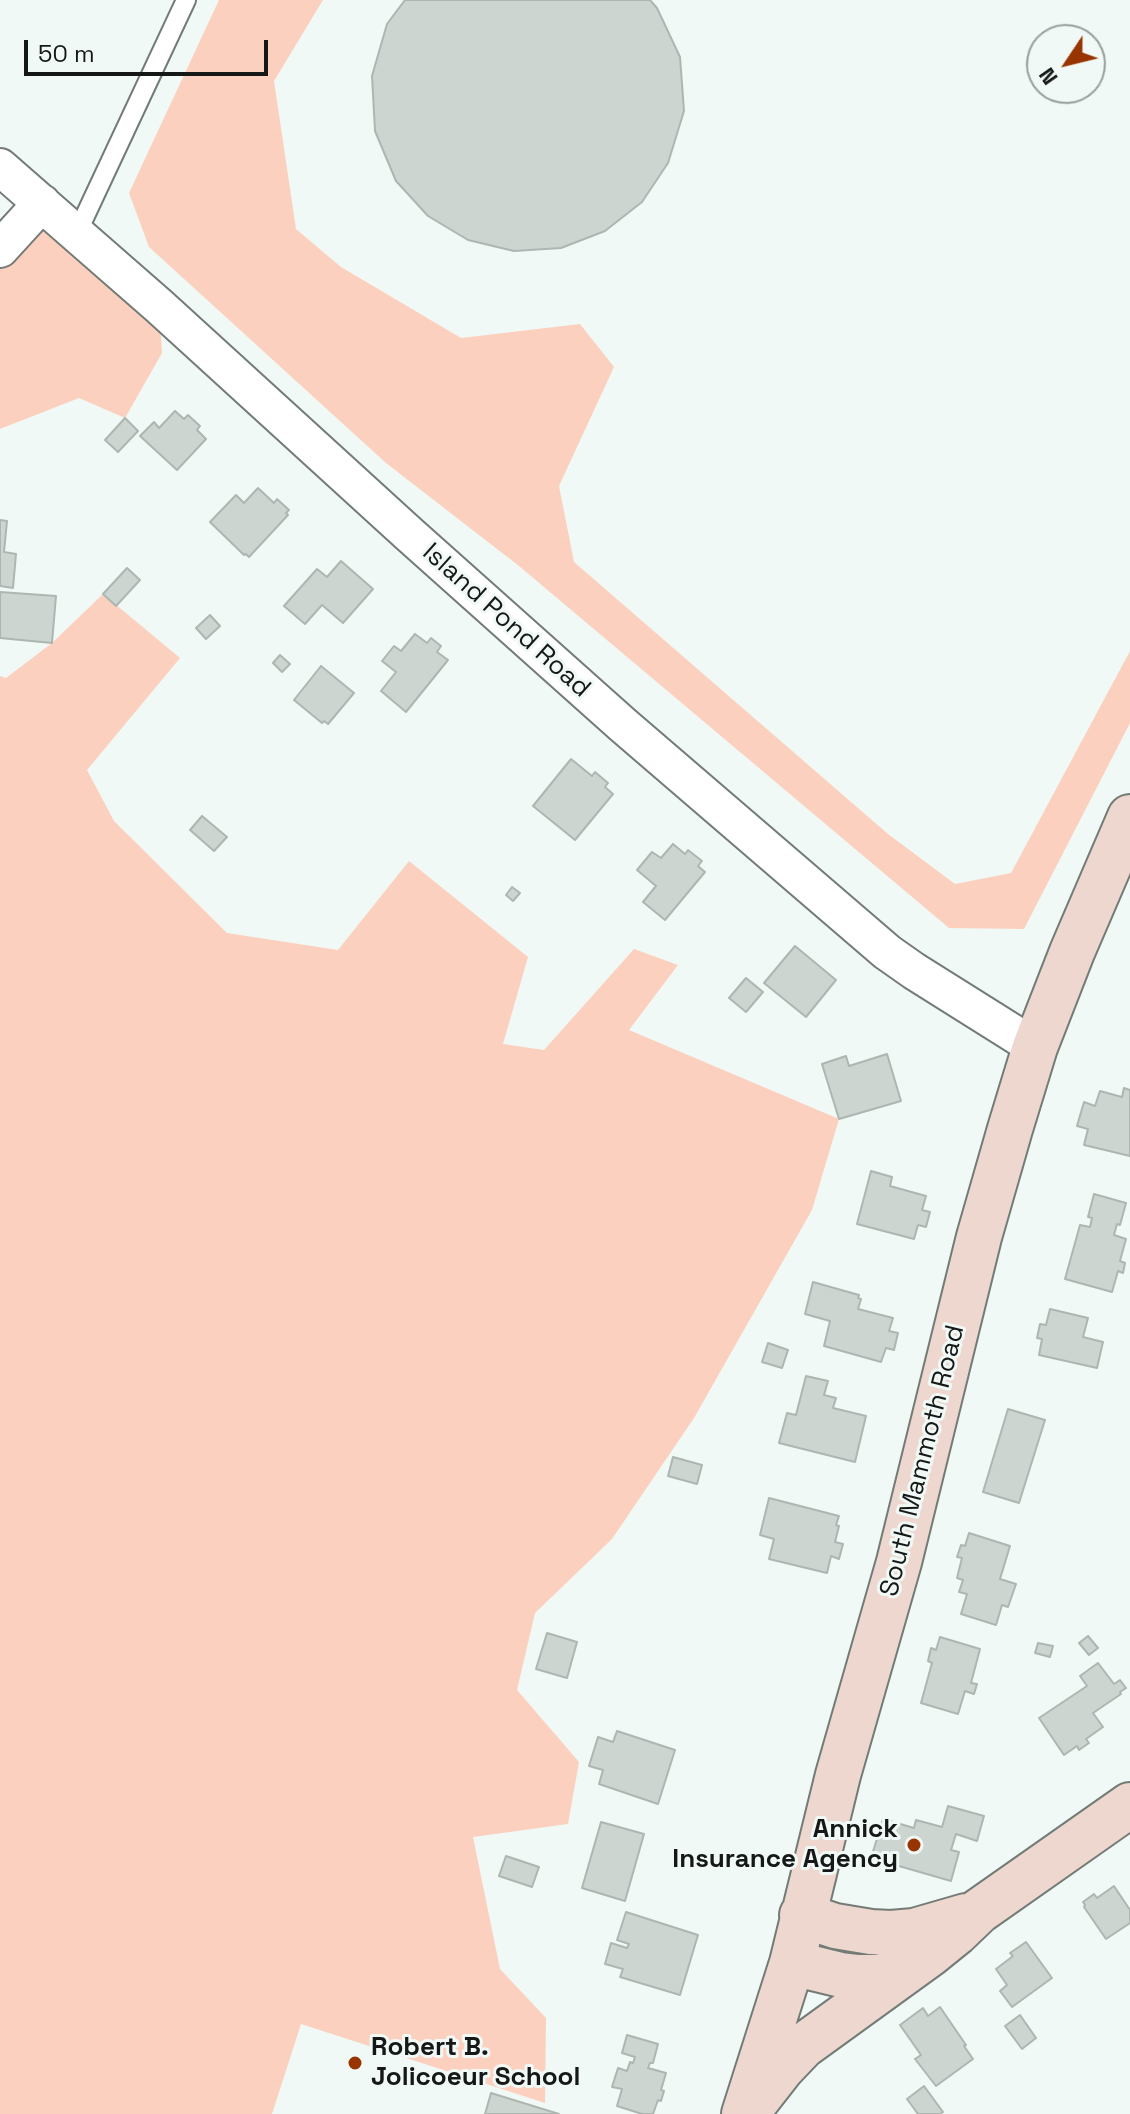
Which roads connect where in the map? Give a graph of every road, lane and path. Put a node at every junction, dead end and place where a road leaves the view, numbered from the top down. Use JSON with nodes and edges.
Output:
{"nodes":[{"id":1,"x":186,"y":0,"type":"edge"},
{"id":2,"x":0,"y":167,"type":"edge"},
{"id":3,"x":42,"y":203,"type":"junction"},
{"id":4,"x":77,"y":233,"type":"junction"},
{"id":5,"x":0,"y":249,"type":"edge"},
{"id":6,"x":1130,"y":817,"type":"edge"},
{"id":7,"x":1035,"y":1047,"type":"junction"},
{"id":8,"x":1130,"y":1805,"type":"edge"},
{"id":9,"x":979,"y":1911,"type":"junction"},
{"id":10,"x":802,"y":1915,"type":"junction"},
{"id":11,"x":792,"y":1963,"type":"junction"},
{"id":12,"x":904,"y":1973,"type":"junction"},
{"id":13,"x":745,"y":2114,"type":"edge"}],
"edges":[{"from":1,"to":4,"type":"lane"},
{"from":2,"to":3,"type":"street","name":"Island Pond Road"},
{"from":3,"to":4,"type":"street","name":"Island Pond Road"},
{"from":3,"to":5,"type":"street"},
{"from":4,"to":7,"type":"street","name":"Island Pond Road"},
{"from":6,"to":7,"type":"main road","name":"South Mammoth Road"},
{"from":7,"to":10,"type":"main road","name":"South Mammoth Road"},
{"from":8,"to":9,"type":"main road"},
{"from":9,"to":10,"type":"main road"},
{"from":9,"to":12,"type":"main road"},
{"from":10,"to":11,"type":"main road","name":"South Mammoth Road"},
{"from":11,"to":12,"type":"main road"},
{"from":11,"to":13,"type":"main road","name":"South Mammoth Road"},
{"from":12,"to":13,"type":"main road"}]}
